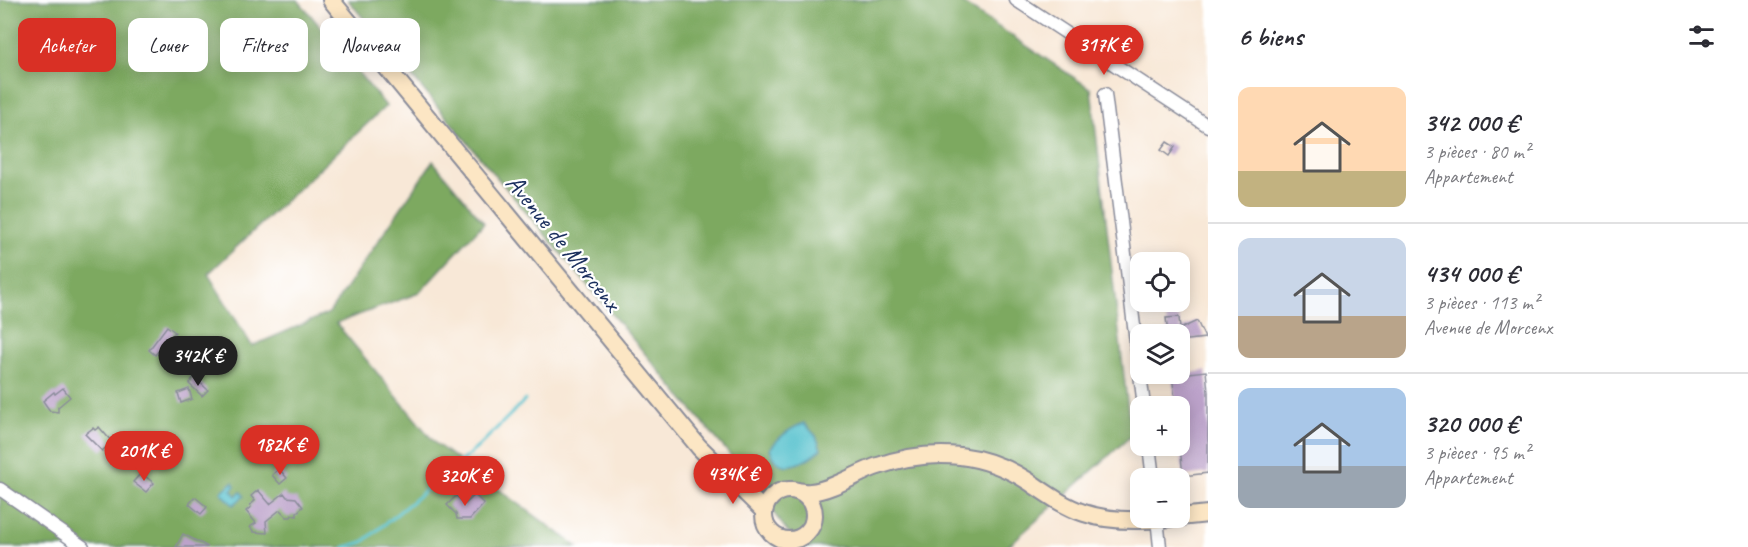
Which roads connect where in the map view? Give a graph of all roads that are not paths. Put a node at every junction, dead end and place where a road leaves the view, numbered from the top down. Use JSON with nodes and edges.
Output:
{"nodes":[{"id":1,"x":331,"y":0,"type":"edge"},
{"id":2,"x":1016,"y":0,"type":"edge"},
{"id":3,"x":1105,"y":94,"type":"dead end"},
{"id":4,"x":1208,"y":126,"type":"edge"},
{"id":5,"x":1143,"y":396,"type":"edge"},
{"id":6,"x":840,"y":483,"type":"junction"},
{"id":7,"x":0,"y":489,"type":"edge"},
{"id":8,"x":793,"y":490,"type":"junction"},
{"id":9,"x":767,"y":504,"type":"junction"},
{"id":10,"x":814,"y":512,"type":"junction"},
{"id":11,"x":1208,"y":514,"type":"edge"},
{"id":12,"x":1190,"y":515,"type":"edge"},
{"id":13,"x":1130,"y":520,"type":"edge"},
{"id":14,"x":1161,"y":528,"type":"edge"},
{"id":15,"x":809,"y":539,"type":"edge"},
{"id":16,"x":794,"y":544,"type":"edge"},
{"id":17,"x":83,"y":547,"type":"edge"},
{"id":18,"x":1160,"y":547,"type":"edge"}],
"edges":[{"from":1,"to":9,"type":"main road","name":"Avenue de Morcenx"},
{"from":2,"to":4,"type":"street"},
{"from":3,"to":5,"type":"street"},
{"from":6,"to":8,"type":"main road"},
{"from":6,"to":10,"type":"main road"},
{"from":6,"to":13,"type":"main road"},
{"from":7,"to":17,"type":"street"},
{"from":8,"to":9,"type":"main road"},
{"from":8,"to":10,"type":"main road"},
{"from":9,"to":16,"type":"main road"},
{"from":10,"to":15,"type":"main road"},
{"from":11,"to":12,"type":"main road"},
{"from":14,"to":18,"type":"street"},
{"from":15,"to":16,"type":"main road"}]}
